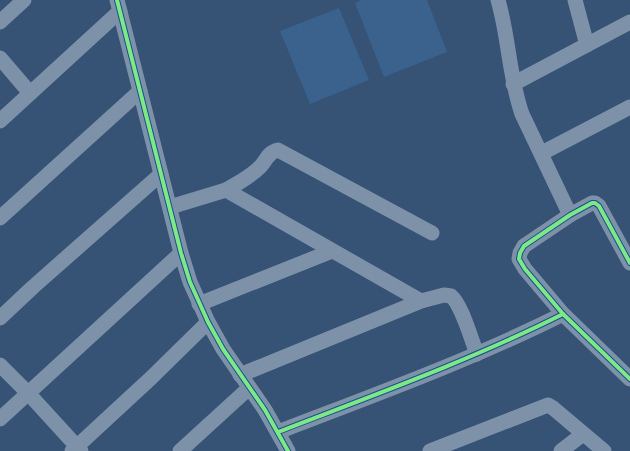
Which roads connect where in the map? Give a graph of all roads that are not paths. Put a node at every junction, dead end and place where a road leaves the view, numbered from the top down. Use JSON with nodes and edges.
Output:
{"nodes":[{"id":1,"x":24,"y":0,"type":"edge"},
{"id":2,"x":498,"y":0,"type":"edge"},
{"id":3,"x":575,"y":0,"type":"edge"},
{"id":4,"x":118,"y":5,"type":"edge"},
{"id":5,"x":0,"y":22,"type":"edge"},
{"id":6,"x":630,"y":22,"type":"edge"},
{"id":7,"x":587,"y":44,"type":"junction"},
{"id":8,"x":0,"y":58,"type":"edge"},
{"id":9,"x":513,"y":84,"type":"junction"},
{"id":10,"x":140,"y":91,"type":"junction"},
{"id":11,"x":30,"y":93,"type":"junction"},
{"id":12,"x":630,"y":107,"type":"edge"},
{"id":13,"x":0,"y":121,"type":"edge"},
{"id":14,"x":542,"y":153,"type":"junction"},
{"id":15,"x":161,"y":174,"type":"junction"},
{"id":16,"x":226,"y":190,"type":"junction"},
{"id":17,"x":170,"y":207,"type":"junction"},
{"id":18,"x":3,"y":211,"type":"edge"},
{"id":19,"x":570,"y":214,"type":"junction"},
{"id":20,"x":432,"y":232,"type":"dead end"},
{"id":21,"x":332,"y":251,"type":"junction"},
{"id":22,"x":181,"y":253,"type":"junction"},
{"id":23,"x":630,"y":262,"type":"edge"},
{"id":24,"x":421,"y":301,"type":"junction"},
{"id":25,"x":199,"y":304,"type":"junction"},
{"id":26,"x":563,"y":314,"type":"junction"},
{"id":27,"x":0,"y":318,"type":"edge"},
{"id":28,"x":208,"y":322,"type":"junction"},
{"id":29,"x":477,"y":354,"type":"junction"},
{"id":30,"x":0,"y":365,"type":"edge"},
{"id":31,"x":240,"y":375,"type":"junction"},
{"id":32,"x":630,"y":379,"type":"edge"},
{"id":33,"x":249,"y":388,"type":"junction"},
{"id":34,"x":28,"y":393,"type":"junction"},
{"id":35,"x":0,"y":419,"type":"edge"},
{"id":36,"x":278,"y":432,"type":"junction"},
{"id":37,"x":583,"y":434,"type":"junction"},
{"id":38,"x":449,"y":448,"type":"edge"},
{"id":39,"x":77,"y":449,"type":"edge"},
{"id":40,"x":180,"y":451,"type":"edge"},
{"id":41,"x":288,"y":451,"type":"edge"},
{"id":42,"x":430,"y":451,"type":"edge"},
{"id":43,"x":561,"y":451,"type":"edge"},
{"id":44,"x":604,"y":451,"type":"edge"}],
"edges":[{"from":1,"to":5,"type":"street"},
{"from":2,"to":9,"type":"street"},
{"from":3,"to":7,"type":"street"},
{"from":4,"to":10,"type":"street"},
{"from":4,"to":11,"type":"street"},
{"from":6,"to":7,"type":"street"},
{"from":7,"to":9,"type":"street"},
{"from":8,"to":11,"type":"street"},
{"from":9,"to":14,"type":"street"},
{"from":10,"to":15,"type":"street"},
{"from":10,"to":18,"type":"street"},
{"from":11,"to":13,"type":"street"},
{"from":12,"to":14,"type":"street"},
{"from":14,"to":19,"type":"street"},
{"from":15,"to":17,"type":"street"},
{"from":15,"to":27,"type":"street"},
{"from":16,"to":17,"type":"street"},
{"from":16,"to":20,"type":"street"},
{"from":16,"to":21,"type":"street"},
{"from":17,"to":22,"type":"street"},
{"from":19,"to":23,"type":"street"},
{"from":19,"to":26,"type":"street"},
{"from":21,"to":24,"type":"street"},
{"from":21,"to":25,"type":"street"},
{"from":22,"to":25,"type":"street"},
{"from":22,"to":34,"type":"street"},
{"from":24,"to":29,"type":"street"},
{"from":24,"to":31,"type":"street"},
{"from":25,"to":28,"type":"street"},
{"from":26,"to":29,"type":"street"},
{"from":26,"to":32,"type":"street"},
{"from":28,"to":31,"type":"street"},
{"from":28,"to":39,"type":"street"},
{"from":29,"to":36,"type":"street"},
{"from":30,"to":34,"type":"street"},
{"from":31,"to":33,"type":"street"},
{"from":33,"to":36,"type":"street"},
{"from":33,"to":40,"type":"street"},
{"from":34,"to":35,"type":"street"},
{"from":34,"to":39,"type":"street"},
{"from":36,"to":41,"type":"street"},
{"from":37,"to":38,"type":"street"},
{"from":37,"to":43,"type":"street"},
{"from":37,"to":44,"type":"street"},
{"from":38,"to":42,"type":"street"}]}
